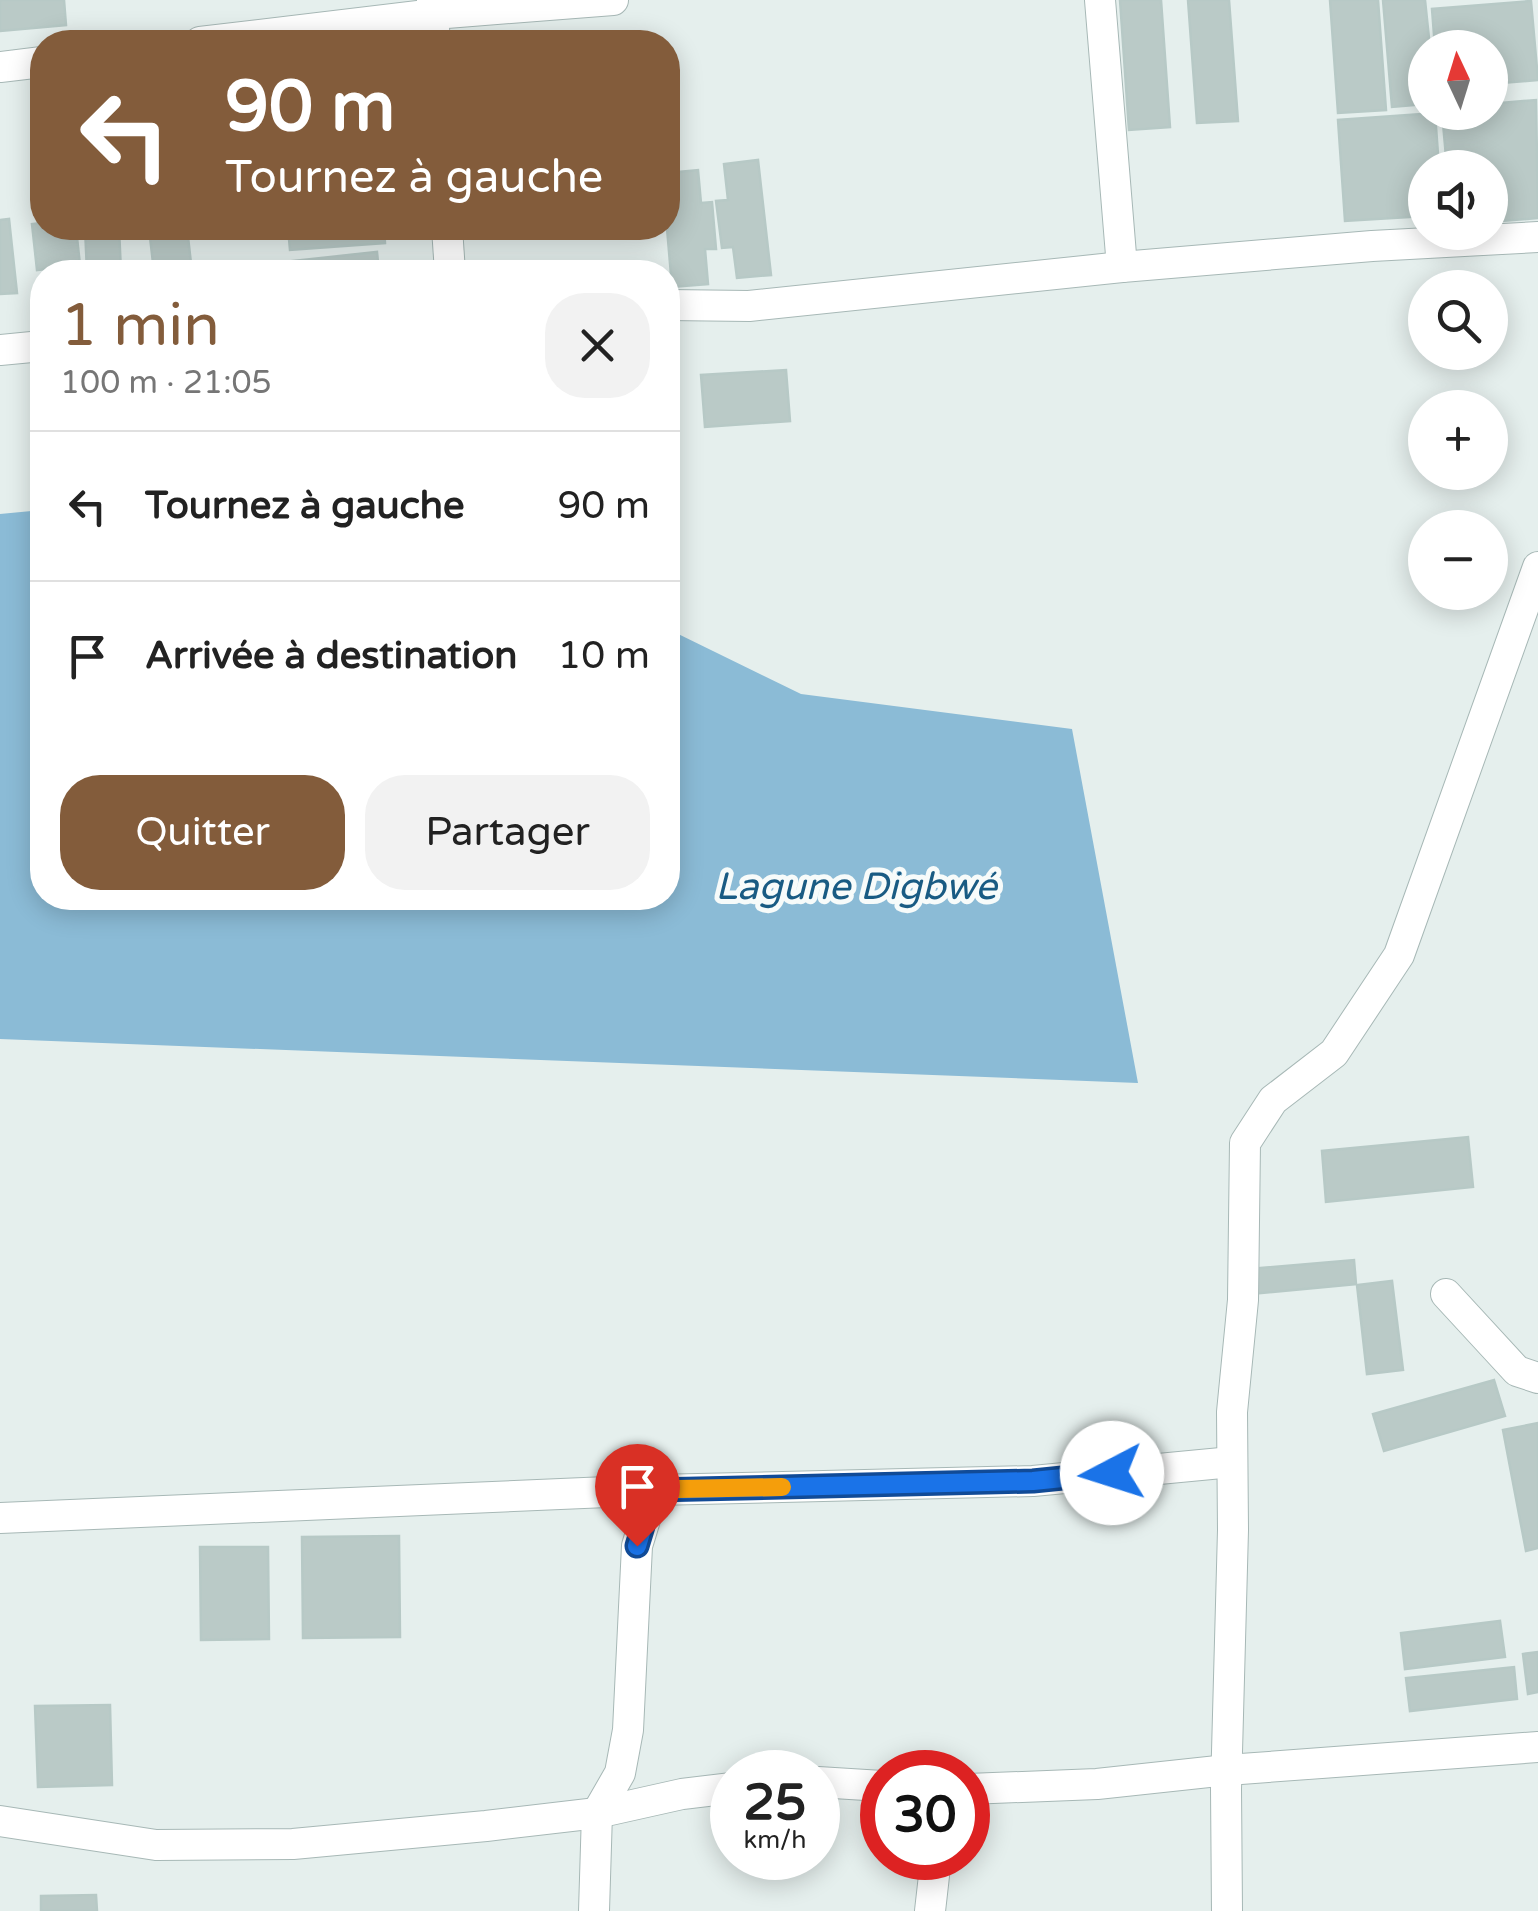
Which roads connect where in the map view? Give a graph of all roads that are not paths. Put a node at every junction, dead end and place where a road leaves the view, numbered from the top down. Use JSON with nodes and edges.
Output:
{"nodes":[{"id":1,"x":613,"y":0,"type":"edge"},
{"id":2,"x":1100,"y":0,"type":"edge"},
{"id":3,"x":434,"y":19,"type":"edge"},
{"id":4,"x":322,"y":30,"type":"edge"},
{"id":5,"x":30,"y":63,"type":"edge"},
{"id":6,"x":0,"y":67,"type":"edge"},
{"id":7,"x":1538,"y":237,"type":"edge"},
{"id":8,"x":1122,"y":267,"type":"junction"},
{"id":9,"x":680,"y":305,"type":"edge"},
{"id":10,"x":30,"y":347,"type":"edge"},
{"id":11,"x":0,"y":350,"type":"edge"},
{"id":12,"x":1538,"y":567,"type":"edge"},
{"id":13,"x":1446,"y":1294,"type":"dead end"},
{"id":14,"x":1538,"y":1378,"type":"edge"},
{"id":15,"x":1232,"y":1462,"type":"junction"},
{"id":16,"x":654,"y":1490,"type":"junction"},
{"id":17,"x":0,"y":1518,"type":"edge"},
{"id":18,"x":1538,"y":1747,"type":"edge"},
{"id":19,"x":1227,"y":1770,"type":"junction"},
{"id":20,"x":990,"y":1789,"type":"edge"},
{"id":21,"x":710,"y":1791,"type":"edge"},
{"id":22,"x":597,"y":1813,"type":"junction"},
{"id":23,"x":0,"y":1821,"type":"edge"},
{"id":24,"x":934,"y":1880,"type":"edge"},
{"id":25,"x":594,"y":1911,"type":"edge"},
{"id":26,"x":930,"y":1911,"type":"edge"},
{"id":27,"x":1226,"y":1911,"type":"edge"}],
"edges":[{"from":1,"to":3,"type":"street"},
{"from":2,"to":8,"type":"street"},
{"from":3,"to":4,"type":"street"},
{"from":5,"to":6,"type":"street"},
{"from":7,"to":8,"type":"street"},
{"from":8,"to":9,"type":"street"},
{"from":10,"to":11,"type":"street"},
{"from":12,"to":15,"type":"street"},
{"from":13,"to":14,"type":"street"},
{"from":15,"to":16,"type":"street"},
{"from":15,"to":19,"type":"street"},
{"from":16,"to":17,"type":"street"},
{"from":16,"to":22,"type":"street"},
{"from":18,"to":19,"type":"street"},
{"from":19,"to":20,"type":"street"},
{"from":19,"to":27,"type":"street"},
{"from":21,"to":22,"type":"street"},
{"from":22,"to":23,"type":"street"},
{"from":22,"to":25,"type":"street"},
{"from":24,"to":26,"type":"street"}]}
